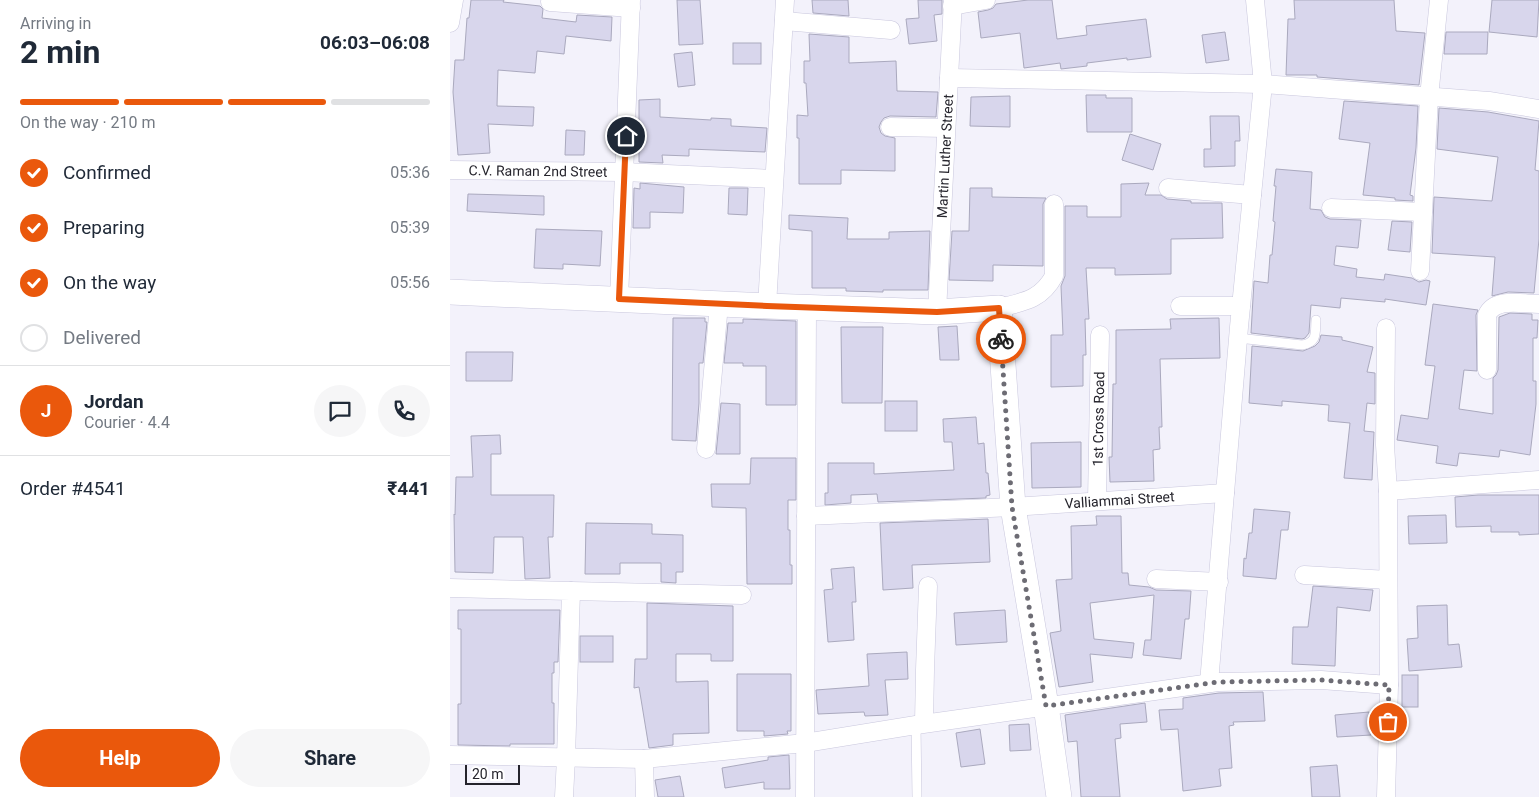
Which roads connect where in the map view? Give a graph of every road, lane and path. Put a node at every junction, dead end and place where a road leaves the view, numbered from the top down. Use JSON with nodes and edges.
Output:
{"nodes":[{"id":1,"x":454,"y":0,"type":"edge"},
{"id":2,"x":785,"y":0,"type":"edge"},
{"id":3,"x":986,"y":0,"type":"edge"},
{"id":4,"x":1255,"y":0,"type":"edge"},
{"id":5,"x":1439,"y":0,"type":"edge"},
{"id":6,"x":550,"y":2,"type":"dead end"},
{"id":7,"x":952,"y":3,"type":"edge"},
{"id":8,"x":631,"y":4,"type":"edge"},
{"id":9,"x":784,"y":21,"type":"junction"},
{"id":10,"x":450,"y":23,"type":"edge"},
{"id":11,"x":891,"y":30,"type":"dead end"},
{"id":12,"x":949,"y":78,"type":"junction"},
{"id":13,"x":1263,"y":84,"type":"junction"},
{"id":14,"x":1429,"y":97,"type":"junction"},
{"id":15,"x":1539,"y":109,"type":"edge"},
{"id":16,"x":890,"y":127,"type":"dead end"},
{"id":17,"x":946,"y":128,"type":"junction"},
{"id":18,"x":450,"y":170,"type":"edge"},
{"id":19,"x":624,"y":172,"type":"junction"},
{"id":20,"x":774,"y":179,"type":"junction"},
{"id":21,"x":1168,"y":188,"type":"dead end"},
{"id":22,"x":1252,"y":195,"type":"junction"},
{"id":23,"x":1054,"y":204,"type":"dead end"},
{"id":24,"x":1331,"y":208,"type":"dead end"},
{"id":25,"x":1423,"y":212,"type":"junction"},
{"id":26,"x":1420,"y":271,"type":"dead end"},
{"id":27,"x":450,"y":292,"type":"edge"},
{"id":28,"x":619,"y":299,"type":"junction"},
{"id":29,"x":719,"y":304,"type":"junction"},
{"id":30,"x":1539,"y":304,"type":"edge"},
{"id":31,"x":767,"y":306,"type":"junction"},
{"id":32,"x":1180,"y":306,"type":"dead end"},
{"id":33,"x":1241,"y":306,"type":"junction"},
{"id":34,"x":807,"y":308,"type":"junction"},
{"id":35,"x":999,"y":308,"type":"junction"},
{"id":36,"x":937,"y":312,"type":"junction"},
{"id":37,"x":1316,"y":320,"type":"dead end"},
{"id":38,"x":1386,"y":328,"type":"dead end"},
{"id":39,"x":1100,"y":335,"type":"dead end"},
{"id":40,"x":1238,"y":338,"type":"junction"},
{"id":41,"x":1487,"y":370,"type":"dead end"},
{"id":42,"x":706,"y":449,"type":"dead end"},
{"id":43,"x":1539,"y":480,"type":"edge"},
{"id":44,"x":1388,"y":492,"type":"junction"},
{"id":45,"x":1225,"y":493,"type":"junction"},
{"id":46,"x":1097,"y":502,"type":"junction"},
{"id":47,"x":1012,"y":507,"type":"junction"},
{"id":48,"x":806,"y":516,"type":"junction"},
{"id":49,"x":1304,"y":575,"type":"dead end"},
{"id":50,"x":1156,"y":579,"type":"dead end"},
{"id":51,"x":1388,"y":580,"type":"junction"},
{"id":52,"x":1219,"y":582,"type":"junction"},
{"id":53,"x":928,"y":586,"type":"dead end"},
{"id":54,"x":450,"y":588,"type":"edge"},
{"id":55,"x":570,"y":591,"type":"junction"},
{"id":56,"x":742,"y":595,"type":"dead end"},
{"id":57,"x":1210,"y":683,"type":"junction"},
{"id":58,"x":1389,"y":685,"type":"junction"},
{"id":59,"x":1046,"y":706,"type":"junction"},
{"id":60,"x":920,"y":724,"type":"junction"},
{"id":61,"x":806,"y":743,"type":"junction"},
{"id":62,"x":450,"y":755,"type":"edge"},
{"id":63,"x":566,"y":758,"type":"junction"},
{"id":64,"x":644,"y":760,"type":"junction"},
{"id":65,"x":564,"y":797,"type":"edge"},
{"id":66,"x":645,"y":797,"type":"edge"},
{"id":67,"x":805,"y":797,"type":"edge"},
{"id":68,"x":916,"y":797,"type":"edge"},
{"id":69,"x":1059,"y":797,"type":"edge"},
{"id":70,"x":1386,"y":797,"type":"edge"}],
"edges":[{"from":1,"to":10,"type":"street"},
{"from":2,"to":9,"type":"street"},
{"from":3,"to":7,"type":"street"},
{"from":4,"to":13,"type":"street"},
{"from":5,"to":14,"type":"street"},
{"from":6,"to":8,"type":"street"},
{"from":7,"to":12,"type":"street","name":"Martin Luther Street"},
{"from":8,"to":19,"type":"street"},
{"from":9,"to":11,"type":"street"},
{"from":9,"to":20,"type":"street"},
{"from":12,"to":13,"type":"street"},
{"from":12,"to":17,"type":"street","name":"Martin Luther Street"},
{"from":13,"to":14,"type":"street"},
{"from":13,"to":22,"type":"street"},
{"from":14,"to":15,"type":"street"},
{"from":14,"to":25,"type":"street"},
{"from":16,"to":17,"type":"street"},
{"from":17,"to":36,"type":"street","name":"Martin Luther Street"},
{"from":18,"to":19,"type":"street","name":"C.V. Raman 2nd Street"},
{"from":19,"to":20,"type":"street","name":"C.V. Raman 2nd Street"},
{"from":19,"to":28,"type":"street"},
{"from":20,"to":31,"type":"street"},
{"from":21,"to":22,"type":"street"},
{"from":22,"to":33,"type":"street"},
{"from":23,"to":35,"type":"street"},
{"from":24,"to":25,"type":"street"},
{"from":25,"to":26,"type":"street"},
{"from":27,"to":28,"type":"street"},
{"from":28,"to":29,"type":"street"},
{"from":29,"to":31,"type":"street"},
{"from":29,"to":42,"type":"street"},
{"from":30,"to":41,"type":"street"},
{"from":31,"to":34,"type":"street"},
{"from":32,"to":33,"type":"street"},
{"from":33,"to":40,"type":"street"},
{"from":34,"to":36,"type":"street"},
{"from":34,"to":48,"type":"street"},
{"from":35,"to":36,"type":"street"},
{"from":35,"to":47,"type":"street"},
{"from":37,"to":40,"type":"lane"},
{"from":38,"to":44,"type":"street"},
{"from":39,"to":46,"type":"street","name":"1st Cross Road"},
{"from":40,"to":45,"type":"street"},
{"from":43,"to":44,"type":"street"},
{"from":44,"to":51,"type":"street"},
{"from":45,"to":46,"type":"street","name":"Valliammai Street"},
{"from":45,"to":52,"type":"street"},
{"from":46,"to":47,"type":"street","name":"Valliammai Street"},
{"from":47,"to":48,"type":"street","name":"Valliammai Street"},
{"from":47,"to":59,"type":"street"},
{"from":48,"to":61,"type":"street"},
{"from":49,"to":51,"type":"street"},
{"from":50,"to":52,"type":"street"},
{"from":51,"to":58,"type":"street"},
{"from":52,"to":57,"type":"street"},
{"from":53,"to":60,"type":"street"},
{"from":54,"to":55,"type":"street"},
{"from":55,"to":56,"type":"street"},
{"from":55,"to":63,"type":"street"},
{"from":57,"to":58,"type":"street"},
{"from":57,"to":59,"type":"street"},
{"from":58,"to":70,"type":"street"},
{"from":59,"to":60,"type":"street"},
{"from":59,"to":69,"type":"street"},
{"from":60,"to":61,"type":"street"},
{"from":60,"to":68,"type":"lane"},
{"from":61,"to":64,"type":"street"},
{"from":61,"to":67,"type":"street"},
{"from":62,"to":63,"type":"street"},
{"from":63,"to":64,"type":"street"},
{"from":63,"to":65,"type":"street"},
{"from":64,"to":66,"type":"street"}]}
